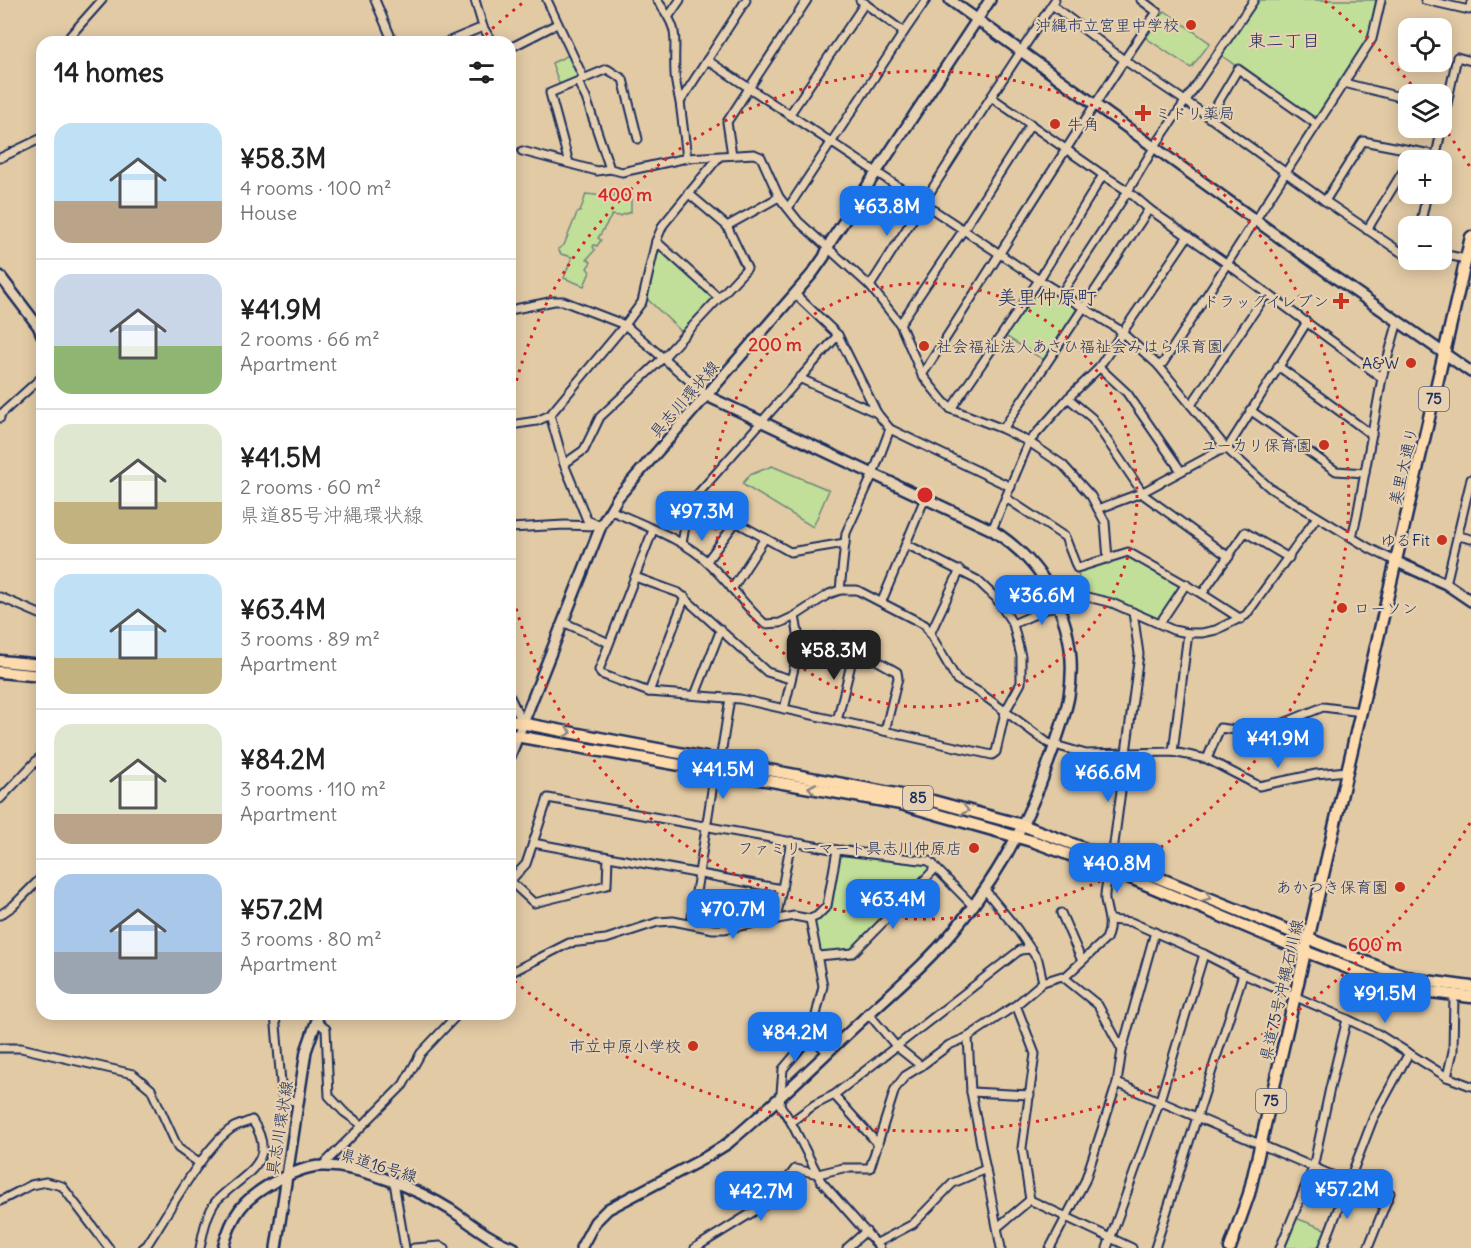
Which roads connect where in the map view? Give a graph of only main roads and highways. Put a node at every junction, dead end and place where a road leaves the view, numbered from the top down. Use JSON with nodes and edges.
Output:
{"nodes":[{"id":1,"x":1471,"y":237,"type":"edge"},
{"id":2,"x":1397,"y":562,"type":"joint"},
{"id":3,"x":0,"y":661,"type":"edge"},
{"id":4,"x":36,"y":664,"type":"edge"},
{"id":5,"x":0,"y":672,"type":"edge"},
{"id":6,"x":36,"y":675,"type":"edge"},
{"id":7,"x":516,"y":722,"type":"edge"},
{"id":8,"x":516,"y":735,"type":"edge"},
{"id":9,"x":717,"y":766,"type":"junction"},
{"id":10,"x":1111,"y":864,"type":"junction"},
{"id":11,"x":1308,"y":938,"type":"junction"},
{"id":12,"x":1304,"y":951,"type":"junction"},
{"id":13,"x":1471,"y":987,"type":"edge"},
{"id":14,"x":1471,"y":997,"type":"edge"},
{"id":15,"x":1230,"y":1248,"type":"edge"}],
"edges":[{"from":1,"to":2,"type":"main road","name":"美里大通り","number":"75"},
{"from":2,"to":11,"type":"main road","name":"県道75号沖縄石川線","number":"75"},
{"from":3,"to":4,"type":"main road"},
{"from":5,"to":6,"type":"main road"},
{"from":7,"to":9,"type":"main road","number":"85","one_way":true},
{"from":8,"to":9,"type":"main road","number":"85"},
{"from":10,"to":9,"type":"main road","number":"85","one_way":true},
{"from":9,"to":10,"type":"main road","number":"85","one_way":true},
{"from":10,"to":11,"type":"main road","number":"85","one_way":true},
{"from":10,"to":12,"type":"main road","number":"85"},
{"from":11,"to":12,"type":"main road","name":"県道75号沖縄石川線","number":"75"},
{"from":11,"to":13,"type":"main road","number":"85"},
{"from":12,"to":14,"type":"main road","number":"85"},
{"from":12,"to":15,"type":"main road","name":"県道75号沖縄石川線","number":"75"}]}
